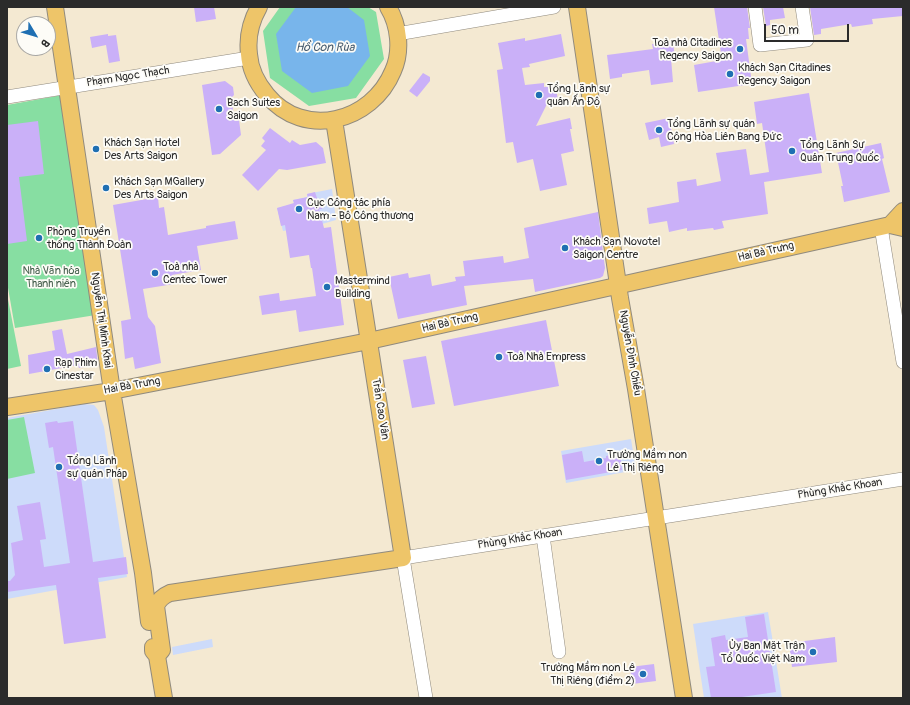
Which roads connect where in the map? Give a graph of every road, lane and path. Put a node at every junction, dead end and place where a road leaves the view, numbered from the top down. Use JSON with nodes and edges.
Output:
{"nodes":[{"id":1,"x":55,"y":7,"type":"edge"},
{"id":2,"x":259,"y":7,"type":"edge"},
{"id":3,"x":388,"y":7,"type":"edge"},
{"id":4,"x":554,"y":7,"type":"edge"},
{"id":5,"x":577,"y":7,"type":"edge"},
{"id":6,"x":755,"y":7,"type":"edge"},
{"id":7,"x":802,"y":7,"type":"edge"},
{"id":8,"x":397,"y":34,"type":"junction"},
{"id":9,"x":249,"y":58,"type":"junction"},
{"id":10,"x":68,"y":87,"type":"junction"},
{"id":11,"x":7,"y":97,"type":"edge"},
{"id":12,"x":334,"y":120,"type":"junction"},
{"id":13,"x":903,"y":211,"type":"edge"},
{"id":14,"x":892,"y":226,"type":"edge"},
{"id":15,"x":618,"y":285,"type":"junction"},
{"id":16,"x":369,"y":341,"type":"junction"},
{"id":17,"x":903,"y":362,"type":"edge"},
{"id":18,"x":112,"y":390,"type":"junction"},
{"id":19,"x":7,"y":407,"type":"edge"},
{"id":20,"x":903,"y":479,"type":"edge"},
{"id":21,"x":656,"y":518,"type":"junction"},
{"id":22,"x":543,"y":536,"type":"junction"},
{"id":23,"x":403,"y":558,"type":"junction"},
{"id":24,"x":143,"y":573,"type":"junction"},
{"id":25,"x":170,"y":593,"type":"junction"},
{"id":26,"x":560,"y":652,"type":"dead end"},
{"id":27,"x":157,"y":656,"type":"junction"},
{"id":28,"x":164,"y":698,"type":"edge"},
{"id":29,"x":426,"y":698,"type":"edge"},
{"id":30,"x":684,"y":698,"type":"edge"}],
"edges":[{"from":1,"to":10,"type":"main road","name":"Nguyễn Thị Minh Khai"},
{"from":2,"to":9,"type":"main road"},
{"from":3,"to":8,"type":"main road"},
{"from":4,"to":8,"type":"street"},
{"from":5,"to":15,"type":"main road","name":"Nguyễn Đình Chiểu"},
{"from":6,"to":7,"type":"street"},
{"from":8,"to":12,"type":"main road"},
{"from":9,"to":10,"type":"street","name":"Phạm Ngọc Thạch"},
{"from":9,"to":12,"type":"main road"},
{"from":10,"to":11,"type":"street","name":"Phạm Ngọc Thạch"},
{"from":10,"to":18,"type":"main road","name":"Nguyễn Thị Minh Khai"},
{"from":12,"to":16,"type":"main road","name":"Trần Cao Vân"},
{"from":13,"to":14,"type":"main road"},
{"from":14,"to":15,"type":"main road","name":"Hai Bà Trưng"},
{"from":14,"to":17,"type":"street"},
{"from":15,"to":16,"type":"main road","name":"Hai Bà Trưng"},
{"from":15,"to":21,"type":"main road","name":"Nguyễn Đình Chiểu"},
{"from":16,"to":18,"type":"main road","name":"Hai Bà Trưng"},
{"from":16,"to":23,"type":"main road","name":"Trần Cao Vân"},
{"from":18,"to":19,"type":"main road","name":"Hai Bà Trưng"},
{"from":18,"to":24,"type":"main road","name":"Nguyễn Thị Minh Khai"},
{"from":20,"to":21,"type":"street","name":"Phùng Khắc Khoan"},
{"from":21,"to":22,"type":"street","name":"Phùng Khắc Khoan"},
{"from":21,"to":30,"type":"main road","name":"Nguyễn Đình Chiểu"},
{"from":22,"to":23,"type":"street","name":"Phùng Khắc Khoan"},
{"from":22,"to":26,"type":"street"},
{"from":23,"to":25,"type":"main road","name":"Phùng Khắc Khoan"},
{"from":23,"to":29,"type":"street","name":"Trần Cao Vân"},
{"from":24,"to":25,"type":"main road"},
{"from":24,"to":27,"type":"main road","name":"Nguyễn Thị Minh Khai"},
{"from":25,"to":27,"type":"main road","name":"Nguyễn Thị Minh Khai"},
{"from":27,"to":28,"type":"main road","name":"Nguyễn Thị Minh Khai"}]}
